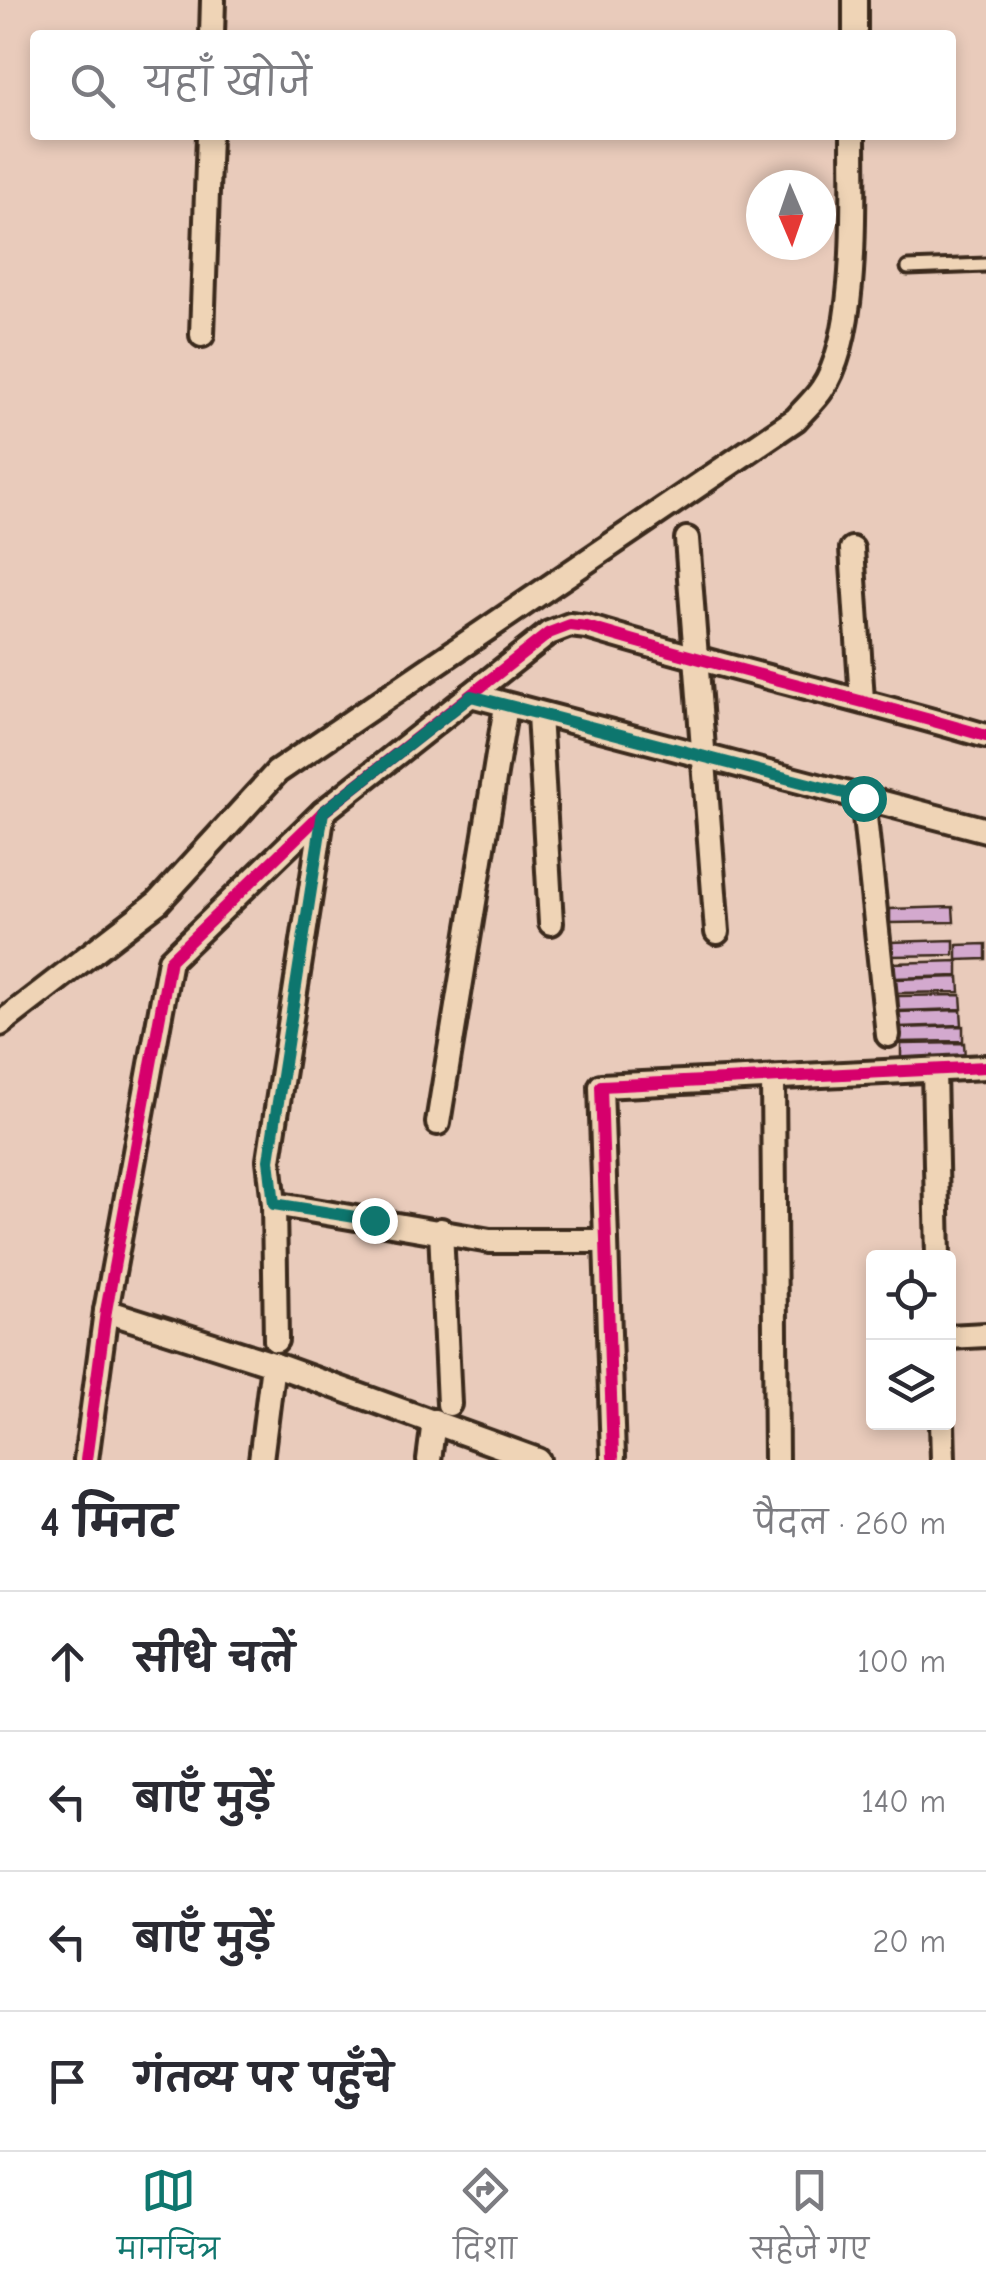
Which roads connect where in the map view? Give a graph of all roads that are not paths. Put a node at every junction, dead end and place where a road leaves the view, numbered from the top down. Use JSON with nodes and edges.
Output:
{"nodes":[{"id":1,"x":212,"y":0,"type":"edge"},
{"id":2,"x":855,"y":0,"type":"edge"},
{"id":3,"x":212,"y":30,"type":"edge"},
{"id":4,"x":854,"y":30,"type":"edge"},
{"id":5,"x":209,"y":140,"type":"edge"},
{"id":6,"x":853,"y":140,"type":"edge"},
{"id":7,"x":986,"y":266,"type":"edge"},
{"id":8,"x":908,"y":268,"type":"dead end"},
{"id":9,"x":202,"y":335,"type":"dead end"},
{"id":10,"x":687,"y":539,"type":"dead end"},
{"id":11,"x":852,"y":549,"type":"dead end"},
{"id":12,"x":698,"y":661,"type":"junction"},
{"id":13,"x":471,"y":696,"type":"junction"},
{"id":14,"x":862,"y":700,"type":"junction"},
{"id":15,"x":506,"y":706,"type":"junction"},
{"id":16,"x":539,"y":714,"type":"junction"},
{"id":17,"x":986,"y":736,"type":"edge"},
{"id":18,"x":702,"y":757,"type":"junction"},
{"id":19,"x":863,"y":798,"type":"junction"},
{"id":20,"x":323,"y":812,"type":"junction"},
{"id":21,"x":986,"y":830,"type":"edge"},
{"id":22,"x":551,"y":924,"type":"dead end"},
{"id":23,"x":717,"y":932,"type":"dead end"},
{"id":24,"x":0,"y":1024,"type":"edge"},
{"id":25,"x":888,"y":1035,"type":"dead end"},
{"id":26,"x":986,"y":1067,"type":"edge"},
{"id":27,"x":934,"y":1070,"type":"junction"},
{"id":28,"x":773,"y":1078,"type":"junction"},
{"id":29,"x":438,"y":1123,"type":"dead end"},
{"id":30,"x":274,"y":1204,"type":"junction"},
{"id":31,"x":441,"y":1230,"type":"junction"},
{"id":32,"x":606,"y":1241,"type":"junction"},
{"id":33,"x":938,"y":1250,"type":"edge"},
{"id":34,"x":106,"y":1310,"type":"junction"},
{"id":35,"x":986,"y":1335,"type":"edge"},
{"id":36,"x":956,"y":1336,"type":"edge"},
{"id":37,"x":276,"y":1340,"type":"dead end"},
{"id":38,"x":273,"y":1364,"type":"junction"},
{"id":39,"x":442,"y":1413,"type":"junction"},
{"id":40,"x":942,"y":1430,"type":"edge"},
{"id":41,"x":613,"y":1458,"type":"edge"},
{"id":42,"x":86,"y":1460,"type":"edge"},
{"id":43,"x":260,"y":1460,"type":"edge"},
{"id":44,"x":429,"y":1460,"type":"edge"},
{"id":45,"x":538,"y":1460,"type":"edge"},
{"id":46,"x":776,"y":1460,"type":"edge"},
{"id":47,"x":942,"y":1460,"type":"edge"}],
"edges":[{"from":1,"to":3,"type":"street"},
{"from":2,"to":4,"type":"street"},
{"from":5,"to":9,"type":"street"},
{"from":6,"to":24,"type":"street"},
{"from":7,"to":8,"type":"lane"},
{"from":10,"to":12,"type":"street"},
{"from":11,"to":14,"type":"street"},
{"from":12,"to":13,"type":"street"},
{"from":12,"to":14,"type":"street"},
{"from":12,"to":18,"type":"street"},
{"from":13,"to":15,"type":"street"},
{"from":13,"to":20,"type":"street"},
{"from":14,"to":17,"type":"street"},
{"from":15,"to":16,"type":"street"},
{"from":15,"to":29,"type":"street"},
{"from":16,"to":18,"type":"street"},
{"from":16,"to":22,"type":"street"},
{"from":18,"to":19,"type":"street"},
{"from":18,"to":23,"type":"street"},
{"from":19,"to":21,"type":"street"},
{"from":19,"to":25,"type":"street"},
{"from":20,"to":30,"type":"street"},
{"from":20,"to":34,"type":"street"},
{"from":26,"to":27,"type":"street"},
{"from":27,"to":28,"type":"street"},
{"from":27,"to":33,"type":"street"},
{"from":28,"to":32,"type":"street"},
{"from":28,"to":46,"type":"street"},
{"from":30,"to":31,"type":"street"},
{"from":30,"to":37,"type":"street"},
{"from":31,"to":32,"type":"street"},
{"from":31,"to":39,"type":"street"},
{"from":32,"to":41,"type":"street"},
{"from":34,"to":38,"type":"street"},
{"from":34,"to":42,"type":"street"},
{"from":35,"to":36,"type":"street"},
{"from":38,"to":39,"type":"street"},
{"from":38,"to":43,"type":"street"},
{"from":39,"to":44,"type":"street"},
{"from":39,"to":45,"type":"street"},
{"from":40,"to":47,"type":"street"}]}
